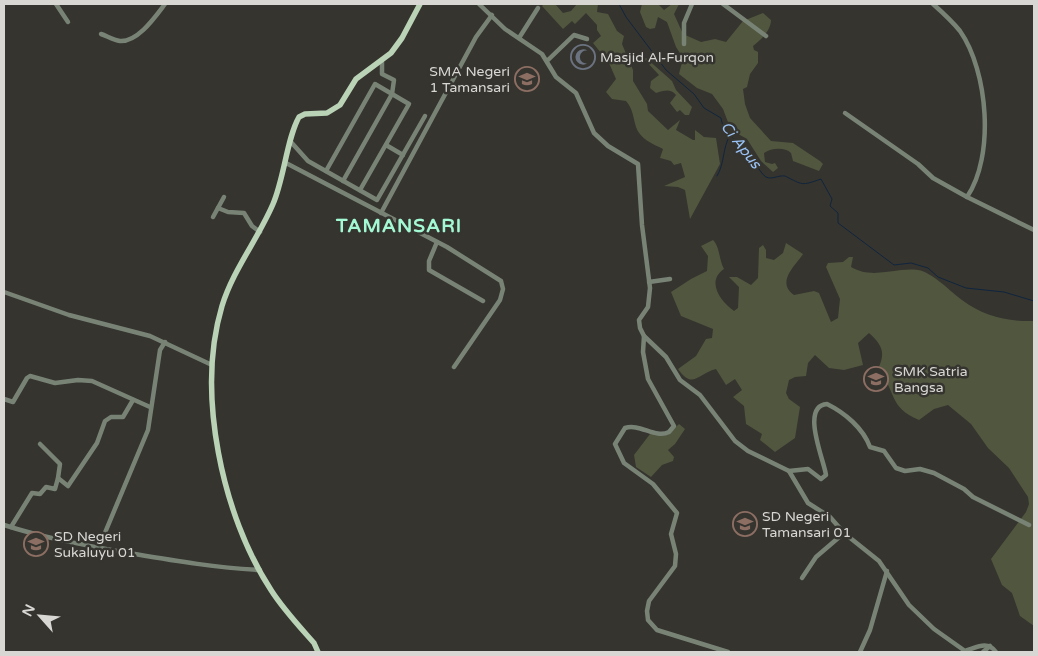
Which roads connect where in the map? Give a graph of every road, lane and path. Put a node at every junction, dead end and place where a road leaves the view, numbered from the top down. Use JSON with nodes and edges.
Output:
{"nodes":[{"id":1,"x":56,"y":4,"type":"edge"},
{"id":2,"x":165,"y":4,"type":"edge"},
{"id":3,"x":420,"y":4,"type":"edge"},
{"id":4,"x":479,"y":4,"type":"edge"},
{"id":5,"x":692,"y":4,"type":"edge"},
{"id":6,"x":723,"y":4,"type":"edge"},
{"id":7,"x":933,"y":4,"type":"edge"},
{"id":8,"x":538,"y":8,"type":"dead end"},
{"id":9,"x":492,"y":15,"type":"junction"},
{"id":10,"x":68,"y":22,"type":"dead end"},
{"id":11,"x":101,"y":34,"type":"dead end"},
{"id":12,"x":766,"y":36,"type":"dead end"},
{"id":13,"x":518,"y":38,"type":"junction"},
{"id":14,"x":587,"y":39,"type":"dead end"},
{"id":15,"x":684,"y":44,"type":"dead end"},
{"id":16,"x":548,"y":60,"type":"junction"},
{"id":17,"x":382,"y":62,"type":"junction"},
{"id":18,"x":392,"y":94,"type":"junction"},
{"id":19,"x":844,"y":113,"type":"dead end"},
{"id":20,"x":425,"y":116,"type":"dead end"},
{"id":21,"x":291,"y":142,"type":"junction"},
{"id":22,"x":386,"y":145,"type":"junction"},
{"id":23,"x":403,"y":155,"type":"junction"},
{"id":24,"x":286,"y":163,"type":"junction"},
{"id":25,"x":326,"y":171,"type":"junction"},
{"id":26,"x":342,"y":181,"type":"junction"},
{"id":27,"x":360,"y":190,"type":"junction"},
{"id":28,"x":224,"y":197,"type":"dead end"},
{"id":29,"x":967,"y":197,"type":"junction"},
{"id":30,"x":218,"y":208,"type":"junction"},
{"id":31,"x":381,"y":212,"type":"junction"},
{"id":32,"x":213,"y":217,"type":"dead end"},
{"id":33,"x":1034,"y":230,"type":"edge"},
{"id":34,"x":260,"y":232,"type":"junction"},
{"id":35,"x":437,"y":242,"type":"junction"},
{"id":36,"x":670,"y":278,"type":"dead end"},
{"id":37,"x":649,"y":282,"type":"junction"},
{"id":38,"x":4,"y":292,"type":"edge"},
{"id":39,"x":483,"y":301,"type":"dead end"},
{"id":40,"x":644,"y":336,"type":"junction"},
{"id":41,"x":165,"y":342,"type":"junction"},
{"id":42,"x":212,"y":365,"type":"junction"},
{"id":43,"x":454,"y":367,"type":"dead end"},
{"id":44,"x":4,"y":399,"type":"edge"},
{"id":45,"x":133,"y":400,"type":"junction"},
{"id":46,"x":150,"y":407,"type":"junction"},
{"id":47,"x":40,"y":444,"type":"dead end"},
{"id":48,"x":789,"y":471,"type":"junction"},
{"id":49,"x":58,"y":478,"type":"junction"},
{"id":50,"x":4,"y":525,"type":"edge"},
{"id":51,"x":1029,"y":525,"type":"dead end"},
{"id":52,"x":10,"y":527,"type":"junction"},
{"id":53,"x":844,"y":532,"type":"junction"},
{"id":54,"x":99,"y":548,"type":"junction"},
{"id":55,"x":260,"y":570,"type":"junction"},
{"id":56,"x":887,"y":571,"type":"junction"},
{"id":57,"x":802,"y":578,"type":"dead end"},
{"id":58,"x":990,"y":646,"type":"junction"},
{"id":59,"x":318,"y":652,"type":"edge"},
{"id":60,"x":728,"y":652,"type":"edge"},
{"id":61,"x":860,"y":652,"type":"edge"},
{"id":62,"x":983,"y":652,"type":"edge"},
{"id":63,"x":996,"y":652,"type":"edge"}],
"edges":[{"from":1,"to":10,"type":"street"},
{"from":2,"to":11,"type":"street"},
{"from":3,"to":17,"type":"main road"},
{"from":4,"to":9,"type":"street"},
{"from":5,"to":15,"type":"street"},
{"from":6,"to":12,"type":"street"},
{"from":7,"to":29,"type":"street"},
{"from":8,"to":13,"type":"street"},
{"from":9,"to":13,"type":"street"},
{"from":9,"to":31,"type":"street"},
{"from":13,"to":16,"type":"street"},
{"from":14,"to":16,"type":"street"},
{"from":16,"to":37,"type":"street"},
{"from":17,"to":18,"type":"street"},
{"from":17,"to":21,"type":"main road"},
{"from":18,"to":22,"type":"street"},
{"from":18,"to":25,"type":"street"},
{"from":18,"to":26,"type":"street"},
{"from":19,"to":29,"type":"street"},
{"from":20,"to":23,"type":"street"},
{"from":21,"to":24,"type":"main road"},
{"from":21,"to":25,"type":"street"},
{"from":22,"to":23,"type":"street"},
{"from":22,"to":27,"type":"street"},
{"from":23,"to":27,"type":"street"},
{"from":24,"to":31,"type":"street"},
{"from":24,"to":34,"type":"main road"},
{"from":25,"to":26,"type":"street"},
{"from":26,"to":27,"type":"street"},
{"from":28,"to":30,"type":"street"},
{"from":29,"to":33,"type":"street"},
{"from":30,"to":32,"type":"street"},
{"from":30,"to":34,"type":"street"},
{"from":31,"to":35,"type":"street"},
{"from":34,"to":42,"type":"main road"},
{"from":35,"to":39,"type":"street"},
{"from":35,"to":43,"type":"street"},
{"from":36,"to":37,"type":"street"},
{"from":37,"to":40,"type":"street"},
{"from":38,"to":41,"type":"street"},
{"from":40,"to":48,"type":"street"},
{"from":40,"to":60,"type":"street"},
{"from":41,"to":42,"type":"street"},
{"from":41,"to":46,"type":"street"},
{"from":42,"to":55,"type":"main road"},
{"from":44,"to":45,"type":"street"},
{"from":45,"to":46,"type":"street"},
{"from":45,"to":49,"type":"street"},
{"from":46,"to":54,"type":"street"},
{"from":47,"to":49,"type":"street"},
{"from":48,"to":51,"type":"street"},
{"from":48,"to":53,"type":"street"},
{"from":49,"to":52,"type":"street"},
{"from":50,"to":52,"type":"street"},
{"from":52,"to":54,"type":"street"},
{"from":53,"to":56,"type":"street"},
{"from":53,"to":57,"type":"street"},
{"from":54,"to":55,"type":"street"},
{"from":55,"to":59,"type":"main road"},
{"from":56,"to":58,"type":"street"},
{"from":56,"to":61,"type":"street"},
{"from":58,"to":62,"type":"street"},
{"from":58,"to":63,"type":"street"}]}
